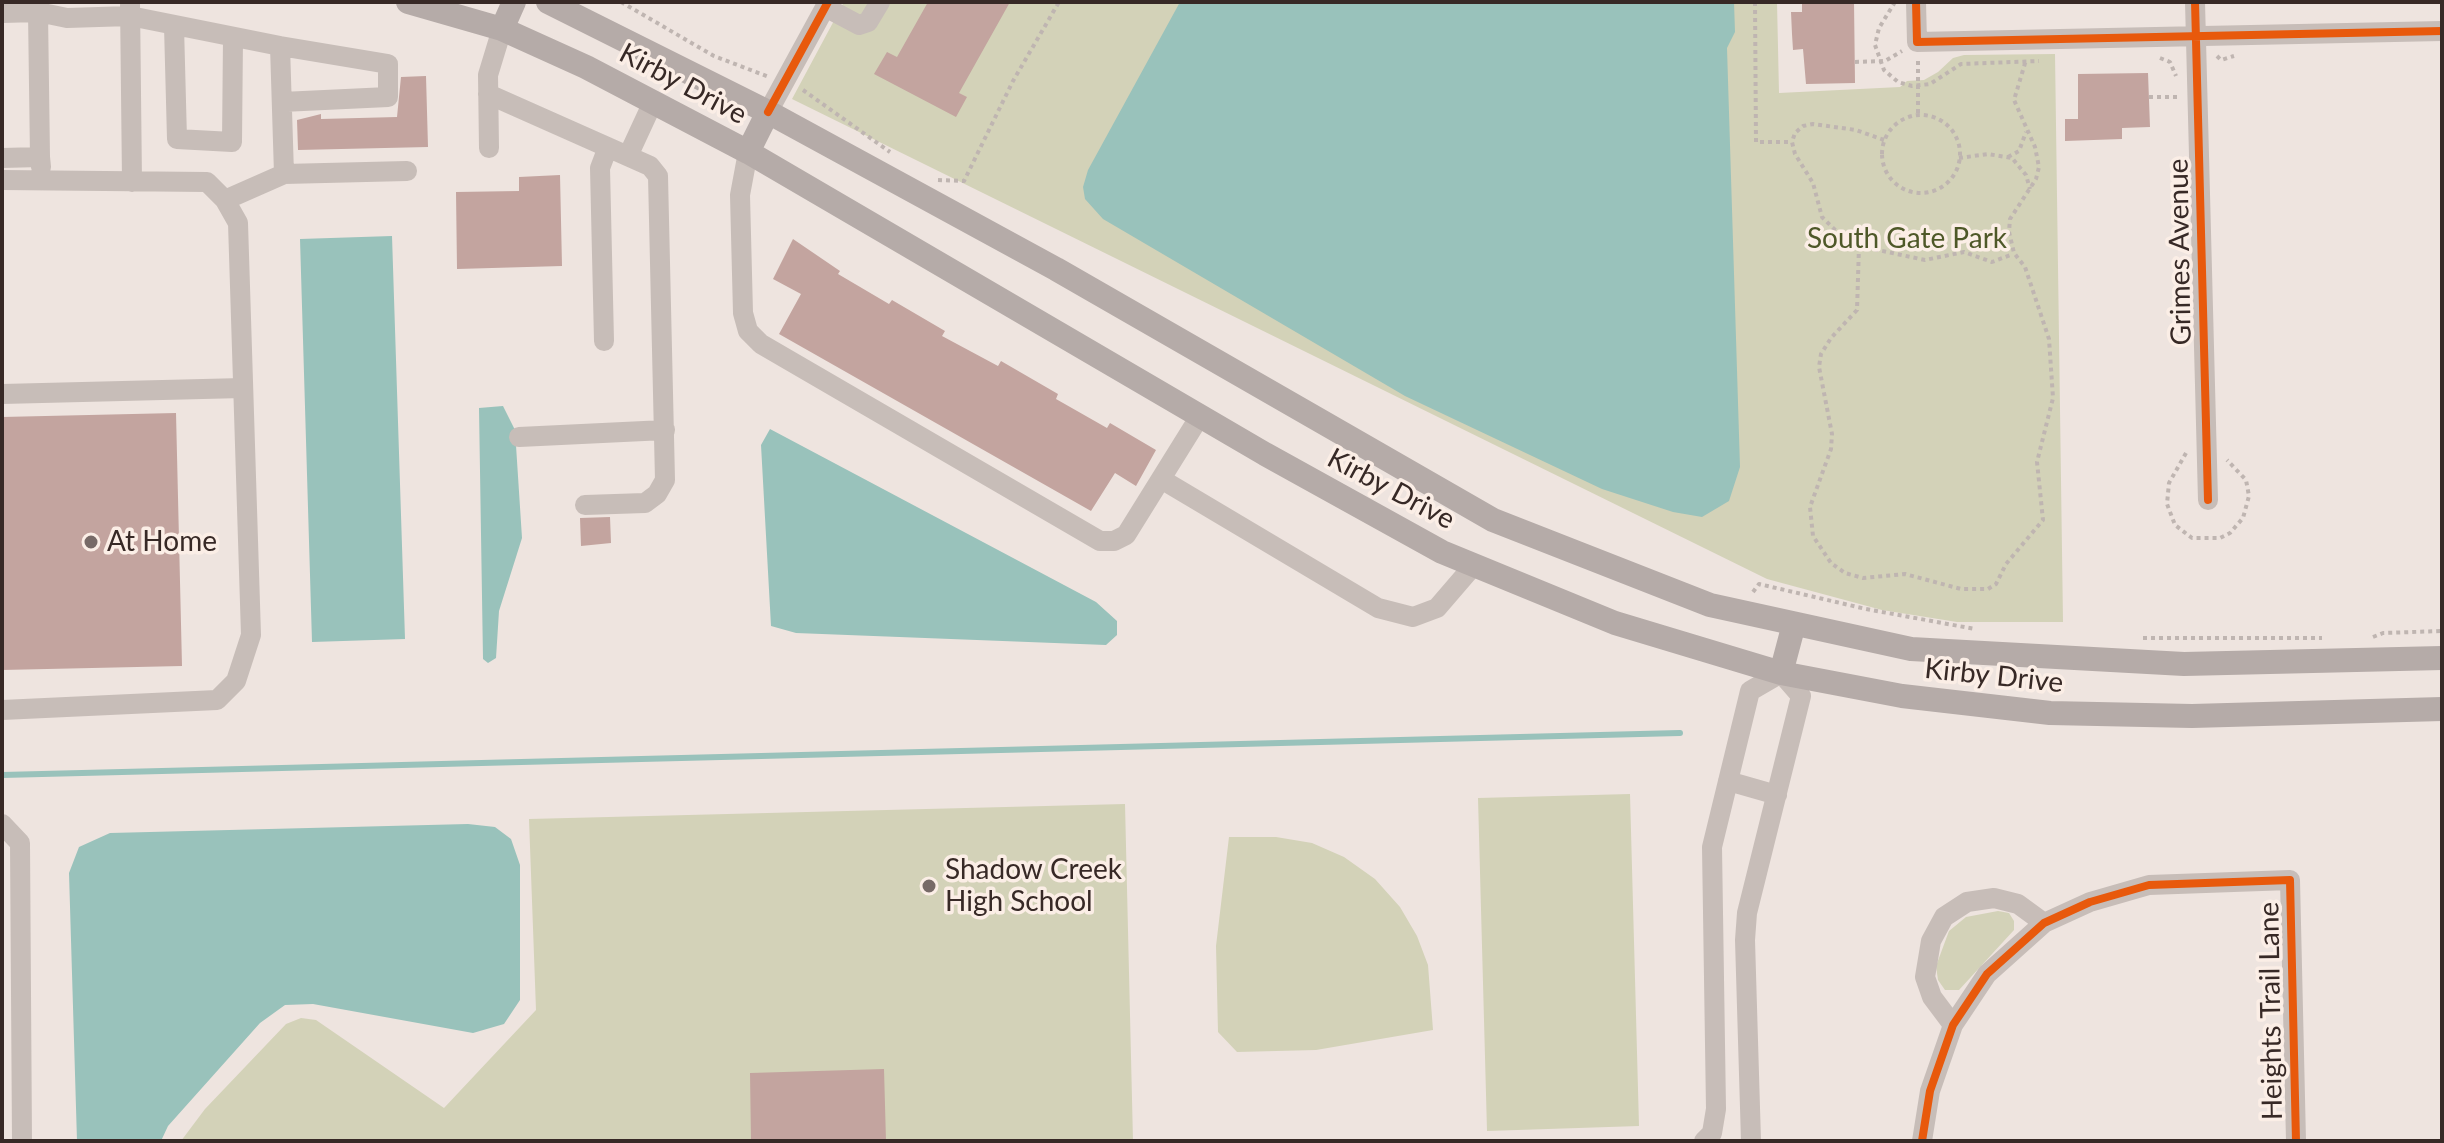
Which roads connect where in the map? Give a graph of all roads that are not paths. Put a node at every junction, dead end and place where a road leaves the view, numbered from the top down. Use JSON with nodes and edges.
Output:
{"nodes":[{"id":1,"x":408,"y":2,"type":"edge"},
{"id":2,"x":514,"y":2,"type":"edge"},
{"id":3,"x":548,"y":2,"type":"edge"},
{"id":4,"x":880,"y":2,"type":"edge"},
{"id":5,"x":1916,"y":2,"type":"edge"},
{"id":6,"x":2195,"y":2,"type":"edge"},
{"id":7,"x":827,"y":4,"type":"edge"},
{"id":8,"x":130,"y":9,"type":"edge"},
{"id":9,"x":38,"y":12,"type":"junction"},
{"id":10,"x":2,"y":13,"type":"edge"},
{"id":11,"x":174,"y":26,"type":"junction"},
{"id":12,"x":502,"y":29,"type":"junction"},
{"id":13,"x":2442,"y":31,"type":"edge"},
{"id":14,"x":2196,"y":37,"type":"junction"},
{"id":15,"x":233,"y":38,"type":"junction"},
{"id":16,"x":280,"y":46,"type":"junction"},
{"id":17,"x":488,"y":94,"type":"junction"},
{"id":18,"x":282,"y":102,"type":"junction"},
{"id":19,"x":653,"y":102,"type":"junction"},
{"id":20,"x":768,"y":112,"type":"junction"},
{"id":21,"x":608,"y":147,"type":"junction"},
{"id":22,"x":489,"y":148,"type":"dead end"},
{"id":23,"x":748,"y":152,"type":"junction"},
{"id":24,"x":628,"y":156,"type":"junction"},
{"id":25,"x":40,"y":157,"type":"junction"},
{"id":26,"x":2,"y":158,"type":"edge"},
{"id":27,"x":407,"y":171,"type":"dead end"},
{"id":28,"x":284,"y":174,"type":"junction"},
{"id":29,"x":2,"y":180,"type":"edge"},
{"id":30,"x":41,"y":180,"type":"junction"},
{"id":31,"x":132,"y":182,"type":"junction"},
{"id":32,"x":225,"y":200,"type":"junction"},
{"id":33,"x":604,"y":341,"type":"dead end"},
{"id":34,"x":243,"y":388,"type":"junction"},
{"id":35,"x":2,"y":394,"type":"edge"},
{"id":36,"x":1200,"y":416,"type":"junction"},
{"id":37,"x":665,"y":430,"type":"junction"},
{"id":38,"x":519,"y":437,"type":"dead end"},
{"id":39,"x":1161,"y":479,"type":"junction"},
{"id":40,"x":2208,"y":500,"type":"dead end"},
{"id":41,"x":585,"y":505,"type":"dead end"},
{"id":42,"x":1474,"y":565,"type":"junction"},
{"id":43,"x":1794,"y":624,"type":"junction"},
{"id":44,"x":2442,"y":658,"type":"edge"},
{"id":45,"x":1781,"y":673,"type":"junction"},
{"id":46,"x":2442,"y":709,"type":"edge"},
{"id":47,"x":2,"y":710,"type":"edge"},
{"id":48,"x":1728,"y":781,"type":"junction"},
{"id":49,"x":1777,"y":795,"type":"junction"},
{"id":50,"x":2,"y":824,"type":"edge"},
{"id":51,"x":2044,"y":923,"type":"junction"},
{"id":52,"x":1953,"y":1025,"type":"junction"},
{"id":53,"x":1710,"y":1138,"type":"edge"},
{"id":54,"x":22,"y":1141,"type":"edge"},
{"id":55,"x":1751,"y":1141,"type":"edge"},
{"id":56,"x":1922,"y":1141,"type":"edge"},
{"id":57,"x":2296,"y":1141,"type":"edge"}],
"edges":[{"from":1,"to":12,"type":"main road","name":"Kirby Drive"},
{"from":2,"to":12,"type":"main road"},
{"from":3,"to":20,"type":"main road","name":"Kirby Drive"},
{"from":4,"to":7,"type":"street"},
{"from":5,"to":14,"type":"street"},
{"from":6,"to":14,"type":"street","name":"Grimes Avenue"},
{"from":7,"to":20,"type":"street"},
{"from":8,"to":9,"type":"street"},
{"from":8,"to":11,"type":"street"},
{"from":8,"to":31,"type":"street"},
{"from":9,"to":10,"type":"street"},
{"from":9,"to":25,"type":"street"},
{"from":11,"to":15,"type":"street"},
{"from":11,"to":15,"type":"street"},
{"from":12,"to":17,"type":"street"},
{"from":12,"to":19,"type":"main road","name":"Kirby Drive"},
{"from":13,"to":14,"type":"street"},
{"from":14,"to":40,"type":"street","name":"Grimes Avenue"},
{"from":15,"to":16,"type":"street"},
{"from":16,"to":18,"type":"street"},
{"from":16,"to":18,"type":"street"},
{"from":17,"to":21,"type":"street"},
{"from":17,"to":22,"type":"street"},
{"from":18,"to":28,"type":"street"},
{"from":19,"to":23,"type":"main road","name":"Kirby Drive"},
{"from":19,"to":24,"type":"street"},
{"from":20,"to":23,"type":"main road"},
{"from":20,"to":43,"type":"main road","name":"Kirby Drive"},
{"from":21,"to":24,"type":"street"},
{"from":21,"to":33,"type":"street"},
{"from":23,"to":36,"type":"main road","name":"Kirby Drive"},
{"from":23,"to":39,"type":"street"},
{"from":24,"to":37,"type":"street"},
{"from":25,"to":26,"type":"street"},
{"from":25,"to":30,"type":"street"},
{"from":27,"to":28,"type":"street"},
{"from":28,"to":32,"type":"street"},
{"from":29,"to":30,"type":"street"},
{"from":30,"to":31,"type":"street"},
{"from":31,"to":32,"type":"street"},
{"from":32,"to":34,"type":"street"},
{"from":34,"to":35,"type":"street"},
{"from":34,"to":47,"type":"street"},
{"from":36,"to":39,"type":"street"},
{"from":36,"to":42,"type":"main road","name":"Kirby Drive"},
{"from":37,"to":38,"type":"street"},
{"from":37,"to":41,"type":"street"},
{"from":39,"to":42,"type":"street"},
{"from":42,"to":45,"type":"main road","name":"Kirby Drive"},
{"from":43,"to":44,"type":"main road","name":"Kirby Drive"},
{"from":43,"to":45,"type":"main road"},
{"from":45,"to":46,"type":"main road","name":"Kirby Drive"},
{"from":45,"to":48,"type":"street"},
{"from":45,"to":49,"type":"street"},
{"from":48,"to":49,"type":"street"},
{"from":48,"to":53,"type":"street"},
{"from":49,"to":55,"type":"street"},
{"from":50,"to":54,"type":"street"},
{"from":51,"to":52,"type":"street"},
{"from":51,"to":52,"type":"street"},
{"from":51,"to":57,"type":"street","name":"Heights Trail Lane"},
{"from":52,"to":56,"type":"street"}]}
